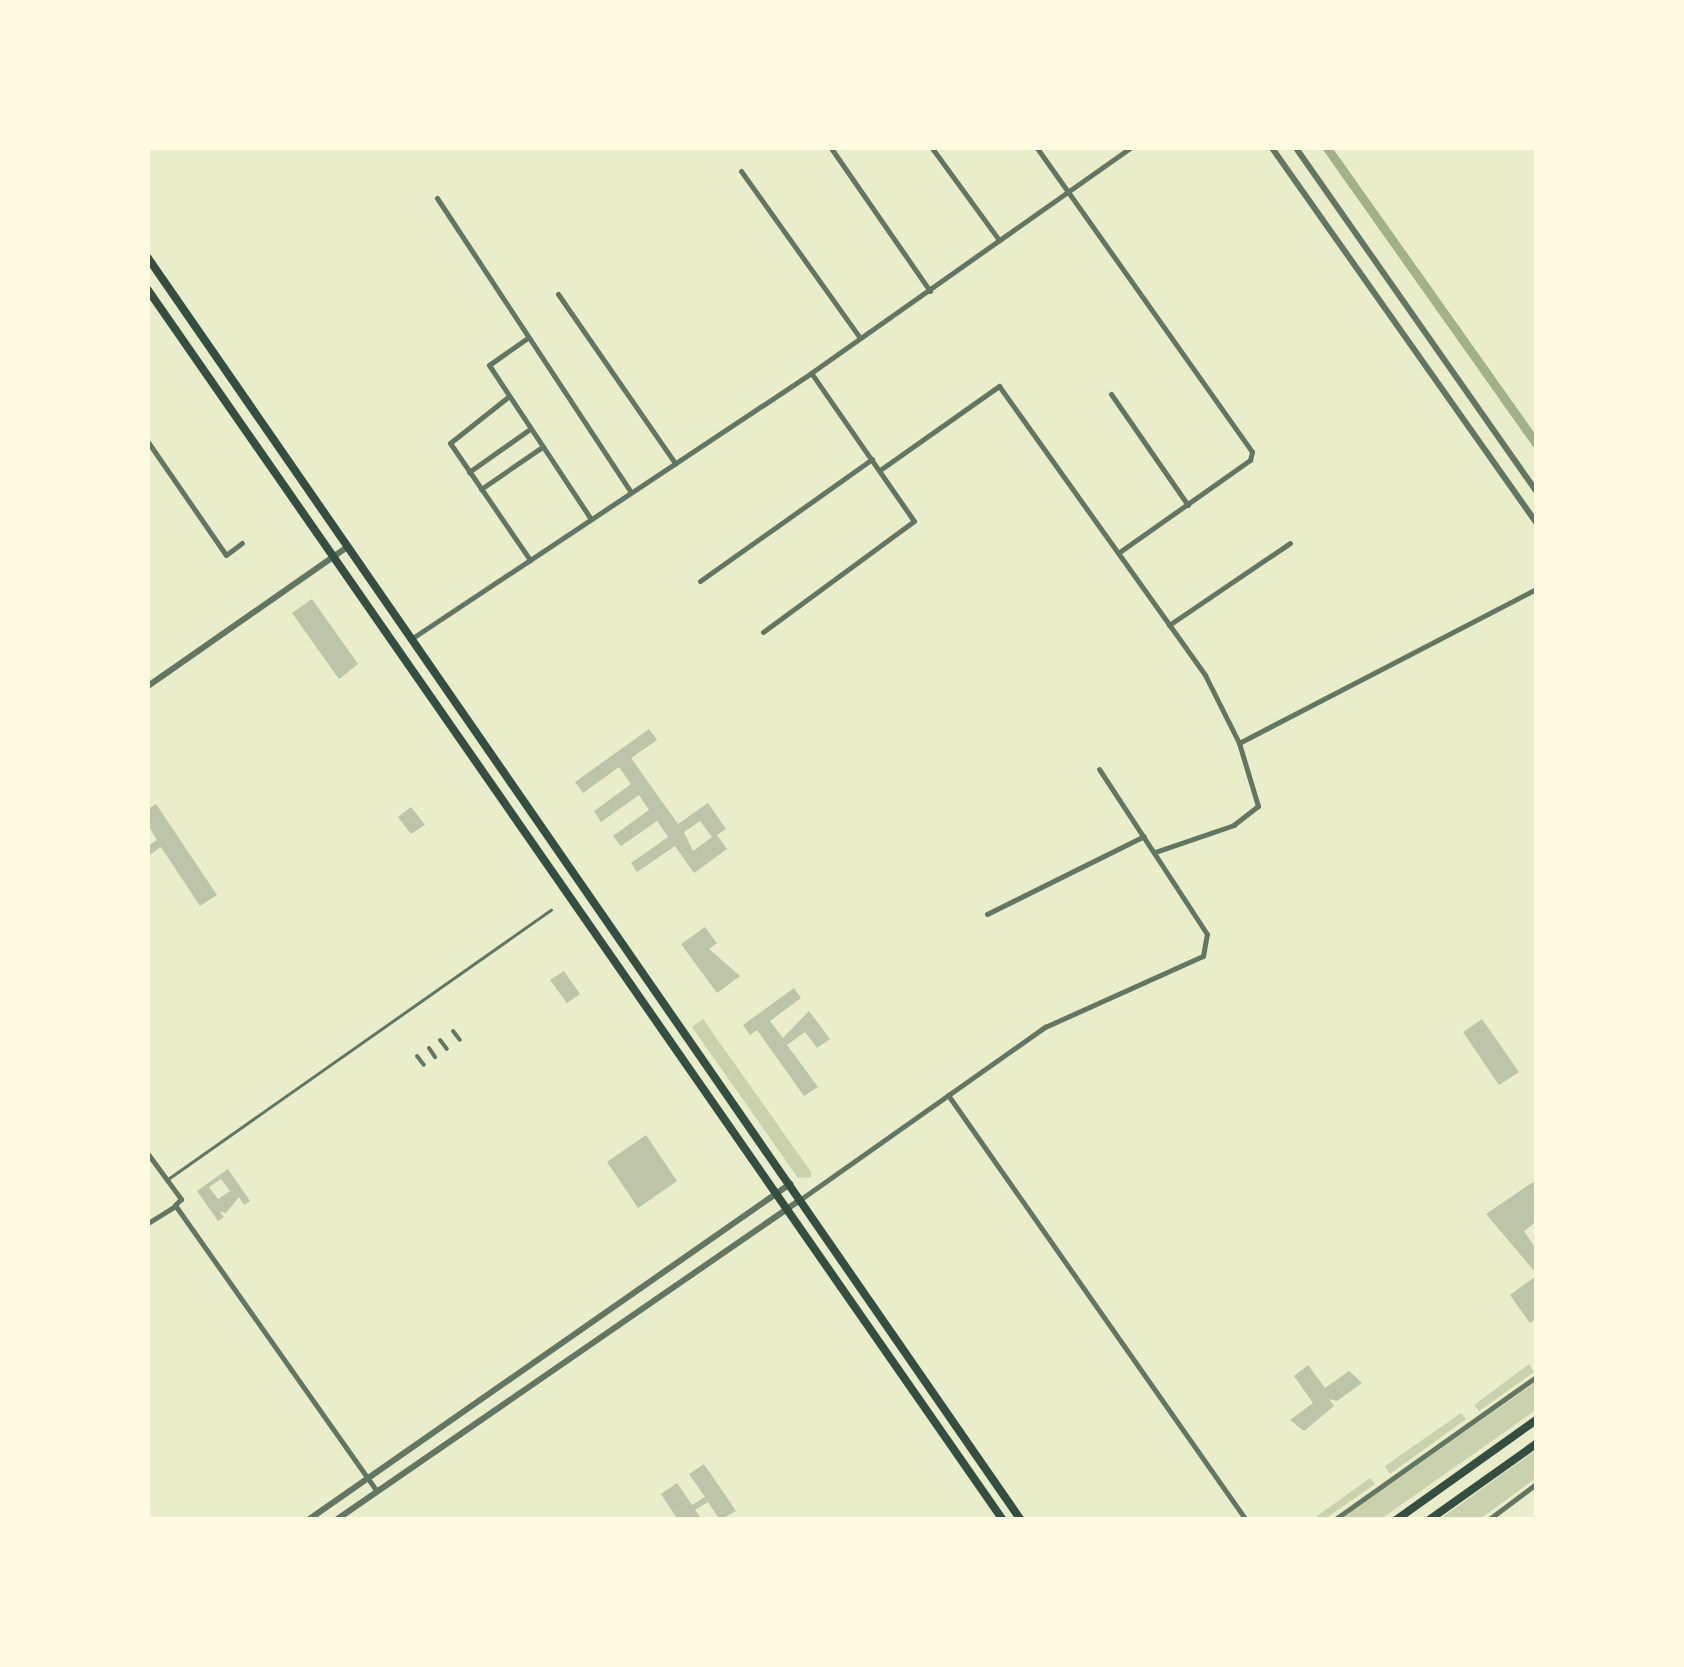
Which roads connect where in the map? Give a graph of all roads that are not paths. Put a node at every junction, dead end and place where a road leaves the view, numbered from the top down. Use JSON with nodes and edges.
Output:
{"nodes":[{"id":1,"x":831,"y":148,"type":"edge"},
{"id":2,"x":932,"y":148,"type":"edge"},
{"id":3,"x":1037,"y":148,"type":"edge"},
{"id":4,"x":1130,"y":148,"type":"edge"},
{"id":5,"x":1272,"y":148,"type":"edge"},
{"id":6,"x":1296,"y":148,"type":"edge"},
{"id":7,"x":741,"y":172,"type":"dead end"},
{"id":8,"x":1068,"y":192,"type":"junction"},
{"id":9,"x":437,"y":198,"type":"dead end"},
{"id":10,"x":999,"y":240,"type":"junction"},
{"id":11,"x":148,"y":258,"type":"edge"},
{"id":12,"x":148,"y":290,"type":"edge"},
{"id":13,"x":930,"y":291,"type":"junction"},
{"id":14,"x":558,"y":294,"type":"dead end"},
{"id":15,"x":526,"y":338,"type":"junction"},
{"id":16,"x":860,"y":338,"type":"junction"},
{"id":17,"x":811,"y":373,"type":"junction"},
{"id":18,"x":1111,"y":394,"type":"dead end"},
{"id":19,"x":509,"y":397,"type":"junction"},
{"id":20,"x":530,"y":429,"type":"junction"},
{"id":21,"x":148,"y":442,"type":"edge"},
{"id":22,"x":542,"y":446,"type":"junction"},
{"id":23,"x":872,"y":459,"type":"junction"},
{"id":24,"x":675,"y":463,"type":"junction"},
{"id":25,"x":880,"y":470,"type":"junction"},
{"id":26,"x":470,"y":472,"type":"junction"},
{"id":27,"x":481,"y":488,"type":"junction"},
{"id":28,"x":1536,"y":491,"type":"edge"},
{"id":29,"x":631,"y":492,"type":"junction"},
{"id":30,"x":1188,"y":504,"type":"junction"},
{"id":31,"x":591,"y":519,"type":"junction"},
{"id":32,"x":1536,"y":522,"type":"edge"},
{"id":33,"x":1290,"y":542,"type":"dead end"},
{"id":34,"x":242,"y":543,"type":"dead end"},
{"id":35,"x":348,"y":547,"type":"junction"},
{"id":36,"x":1118,"y":553,"type":"junction"},
{"id":37,"x":333,"y":557,"type":"junction"},
{"id":38,"x":530,"y":560,"type":"junction"},
{"id":39,"x":700,"y":581,"type":"dead end"},
{"id":40,"x":1536,"y":590,"type":"edge"},
{"id":41,"x":1169,"y":625,"type":"junction"},
{"id":42,"x":763,"y":632,"type":"dead end"},
{"id":43,"x":411,"y":639,"type":"junction"},
{"id":44,"x":148,"y":686,"type":"edge"},
{"id":45,"x":1239,"y":744,"type":"junction"},
{"id":46,"x":1099,"y":770,"type":"dead end"},
{"id":47,"x":1144,"y":836,"type":"junction"},
{"id":48,"x":1155,"y":852,"type":"junction"},
{"id":49,"x":550,"y":910,"type":"dead end"},
{"id":50,"x":987,"y":914,"type":"dead end"},
{"id":51,"x":453,"y":1031,"type":"dead end"},
{"id":52,"x":440,"y":1040,"type":"dead end"},
{"id":53,"x":460,"y":1040,"type":"dead end"},
{"id":54,"x":428,"y":1048,"type":"dead end"},
{"id":55,"x":447,"y":1049,"type":"dead end"},
{"id":56,"x":417,"y":1056,"type":"dead end"},
{"id":57,"x":435,"y":1058,"type":"dead end"},
{"id":58,"x":424,"y":1066,"type":"dead end"},
{"id":59,"x":948,"y":1095,"type":"junction"},
{"id":60,"x":148,"y":1154,"type":"edge"},
{"id":61,"x":166,"y":1180,"type":"junction"},
{"id":62,"x":790,"y":1184,"type":"junction"},
{"id":63,"x":776,"y":1195,"type":"junction"},
{"id":64,"x":800,"y":1199,"type":"junction"},
{"id":65,"x":176,"y":1205,"type":"junction"},
{"id":66,"x":786,"y":1210,"type":"junction"},
{"id":67,"x":148,"y":1223,"type":"edge"},
{"id":68,"x":1536,"y":1377,"type":"edge"},
{"id":69,"x":1536,"y":1420,"type":"edge"},
{"id":70,"x":1536,"y":1444,"type":"edge"},
{"id":71,"x":368,"y":1478,"type":"junction"},
{"id":72,"x":1536,"y":1484,"type":"edge"},
{"id":73,"x":377,"y":1492,"type":"junction"},
{"id":74,"x":308,"y":1520,"type":"edge"},
{"id":75,"x":336,"y":1520,"type":"edge"},
{"id":76,"x":1002,"y":1520,"type":"edge"},
{"id":77,"x":1021,"y":1520,"type":"edge"},
{"id":78,"x":1246,"y":1520,"type":"edge"},
{"id":79,"x":1334,"y":1520,"type":"edge"},
{"id":80,"x":1396,"y":1520,"type":"edge"},
{"id":81,"x":1429,"y":1520,"type":"edge"},
{"id":82,"x":1488,"y":1520,"type":"edge"}],
"edges":[{"from":1,"to":13,"type":"street"},
{"from":2,"to":10,"type":"street"},
{"from":3,"to":8,"type":"street"},
{"from":4,"to":8,"type":"street"},
{"from":5,"to":32,"type":"street"},
{"from":6,"to":28,"type":"street"},
{"from":7,"to":16,"type":"street"},
{"from":8,"to":10,"type":"street"},
{"from":8,"to":30,"type":"street"},
{"from":9,"to":15,"type":"street"},
{"from":10,"to":13,"type":"street"},
{"from":11,"to":35,"type":"main road"},
{"from":12,"to":37,"type":"main road"},
{"from":13,"to":16,"type":"street"},
{"from":14,"to":24,"type":"street"},
{"from":15,"to":19,"type":"street"},
{"from":15,"to":29,"type":"street"},
{"from":16,"to":17,"type":"street"},
{"from":17,"to":23,"type":"street"},
{"from":17,"to":24,"type":"street"},
{"from":18,"to":30,"type":"street"},
{"from":19,"to":20,"type":"street"},
{"from":19,"to":26,"type":"street"},
{"from":20,"to":22,"type":"street"},
{"from":20,"to":26,"type":"street"},
{"from":21,"to":34,"type":"street"},
{"from":22,"to":27,"type":"street"},
{"from":22,"to":31,"type":"street"},
{"from":23,"to":25,"type":"street"},
{"from":23,"to":39,"type":"street"},
{"from":24,"to":29,"type":"street"},
{"from":25,"to":36,"type":"street"},
{"from":25,"to":42,"type":"street"},
{"from":26,"to":27,"type":"street"},
{"from":27,"to":38,"type":"street"},
{"from":29,"to":31,"type":"street"},
{"from":30,"to":36,"type":"street"},
{"from":31,"to":38,"type":"street"},
{"from":33,"to":41,"type":"street"},
{"from":35,"to":37,"type":"street"},
{"from":35,"to":43,"type":"main road"},
{"from":36,"to":41,"type":"street"},
{"from":37,"to":44,"type":"street"},
{"from":37,"to":63,"type":"main road"},
{"from":38,"to":43,"type":"street"},
{"from":40,"to":45,"type":"street"},
{"from":41,"to":45,"type":"street"},
{"from":43,"to":62,"type":"main road"},
{"from":45,"to":48,"type":"street"},
{"from":46,"to":47,"type":"street"},
{"from":47,"to":48,"type":"street"},
{"from":47,"to":50,"type":"street"},
{"from":48,"to":59,"type":"street"},
{"from":49,"to":61,"type":"lane"},
{"from":51,"to":53,"type":"street"},
{"from":52,"to":55,"type":"street"},
{"from":54,"to":57,"type":"street"},
{"from":56,"to":58,"type":"street"},
{"from":59,"to":64,"type":"street"},
{"from":59,"to":78,"type":"street"},
{"from":60,"to":61,"type":"street"},
{"from":61,"to":65,"type":"street"},
{"from":62,"to":63,"type":"street"},
{"from":62,"to":64,"type":"main road"},
{"from":63,"to":66,"type":"main road"},
{"from":63,"to":71,"type":"street"},
{"from":64,"to":66,"type":"street"},
{"from":64,"to":77,"type":"main road"},
{"from":65,"to":67,"type":"street"},
{"from":65,"to":71,"type":"street"},
{"from":66,"to":73,"type":"street"},
{"from":66,"to":76,"type":"main road"},
{"from":68,"to":79,"type":"street"},
{"from":69,"to":80,"type":"main road"},
{"from":70,"to":81,"type":"main road"},
{"from":71,"to":73,"type":"street"},
{"from":71,"to":74,"type":"street"},
{"from":72,"to":82,"type":"street"},
{"from":73,"to":75,"type":"street"}]}
